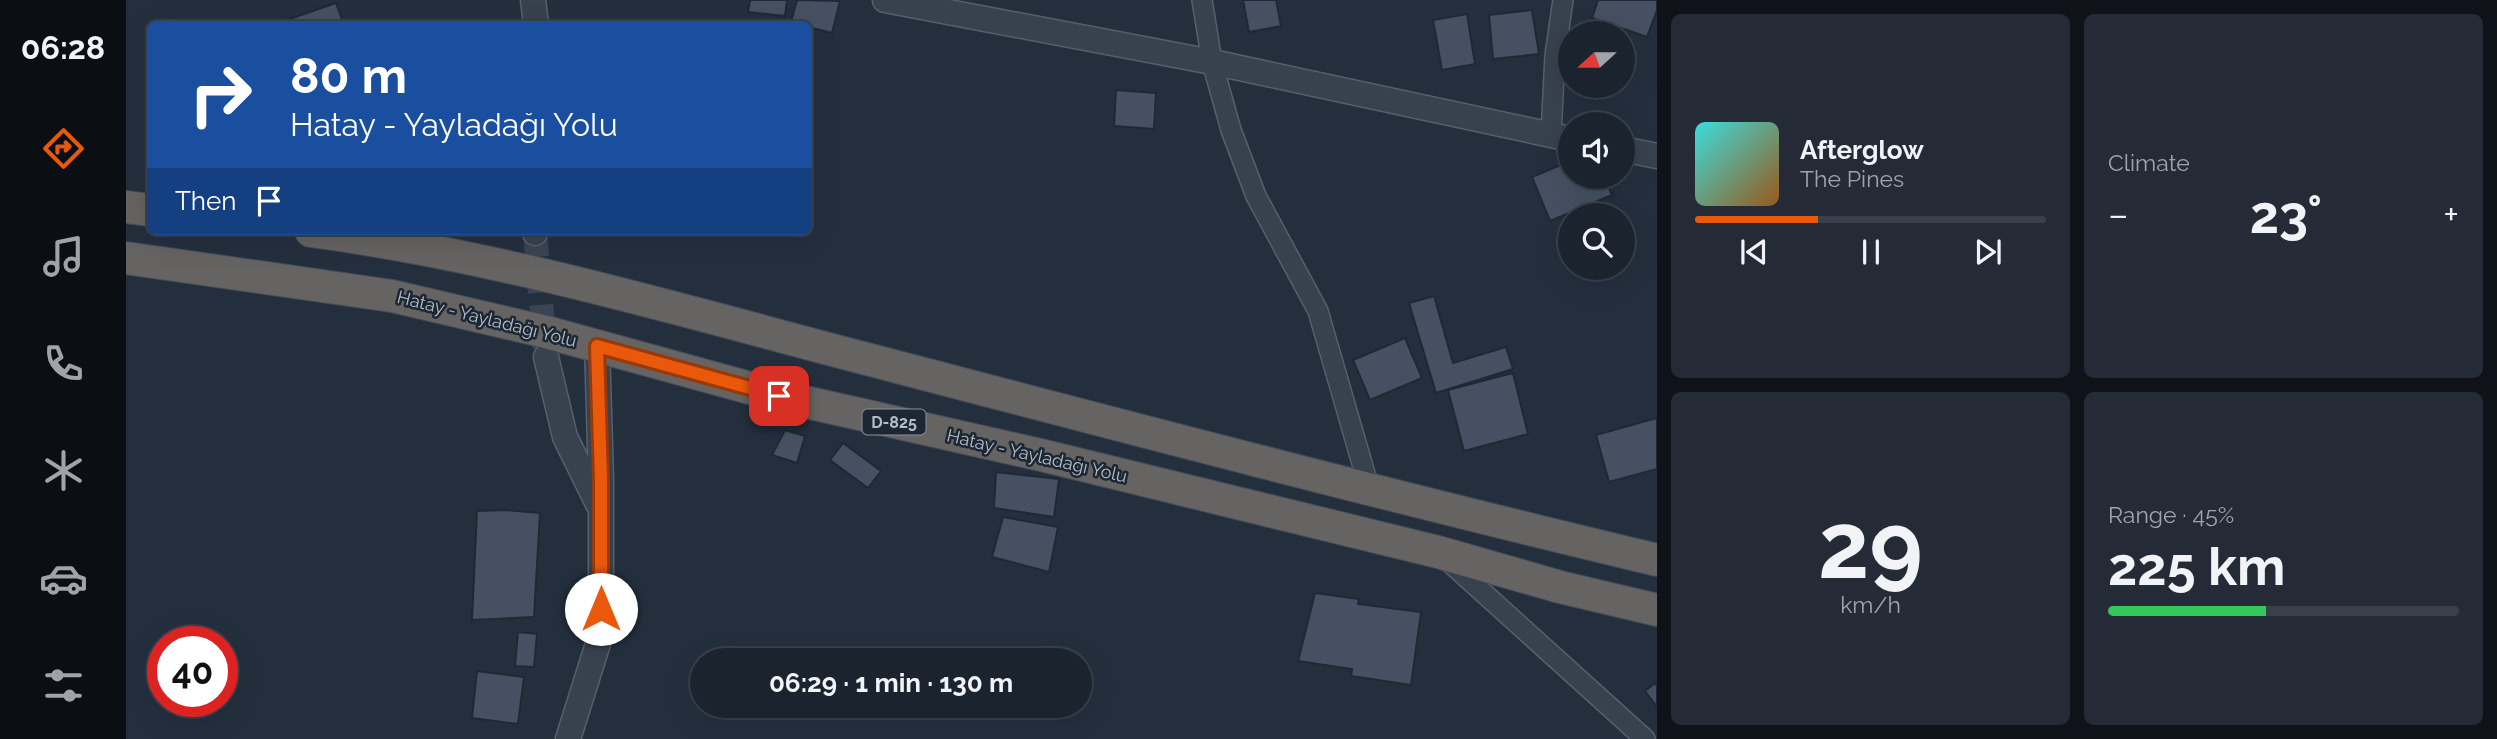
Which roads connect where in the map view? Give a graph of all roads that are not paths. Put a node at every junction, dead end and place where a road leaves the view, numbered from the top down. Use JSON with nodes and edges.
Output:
{"nodes":[{"id":1,"x":533,"y":0,"type":"edge"},
{"id":2,"x":886,"y":0,"type":"edge"},
{"id":3,"x":1202,"y":0,"type":"edge"},
{"id":4,"x":1563,"y":0,"type":"edge"},
{"id":5,"x":536,"y":21,"type":"edge"},
{"id":6,"x":1212,"y":62,"type":"junction"},
{"id":7,"x":1558,"y":112,"type":"edge"},
{"id":8,"x":1558,"y":137,"type":"edge"},
{"id":9,"x":1635,"y":152,"type":"edge"},
{"id":10,"x":1657,"y":156,"type":"edge"},
{"id":11,"x":126,"y":207,"type":"edge"},
{"id":12,"x":147,"y":210,"type":"edge"},
{"id":13,"x":340,"y":235,"type":"edge"},
{"id":14,"x":126,"y":258,"type":"edge"},
{"id":15,"x":597,"y":346,"type":"junction"},
{"id":16,"x":546,"y":357,"type":"tunnel mouth"},
{"id":17,"x":1370,"y":491,"type":"junction"},
{"id":18,"x":601,"y":509,"type":"junction"},
{"id":19,"x":1438,"y":552,"type":"junction"},
{"id":20,"x":1657,"y":561,"type":"edge"},
{"id":21,"x":1657,"y":610,"type":"edge"},
{"id":22,"x":568,"y":739,"type":"edge"},
{"id":23,"x":1646,"y":739,"type":"edge"}],
"edges":[{"from":1,"to":5,"type":"street"},
{"from":2,"to":6,"type":"street"},
{"from":3,"to":6,"type":"street"},
{"from":4,"to":7,"type":"street"},
{"from":6,"to":8,"type":"street"},
{"from":6,"to":17,"type":"street"},
{"from":9,"to":10,"type":"street"},
{"from":11,"to":12,"type":"highway"},
{"from":13,"to":17,"type":"highway"},
{"from":14,"to":15,"type":"highway","name":"Hatay - Yayladağı Yolu","number":"D-825"},
{"from":15,"to":18,"type":"street"},
{"from":15,"to":19,"type":"highway","name":"Hatay - Yayladağı Yolu","number":"D-825"},
{"from":16,"to":18,"type":"street"},
{"from":17,"to":20,"type":"highway"},
{"from":18,"to":22,"type":"street"},
{"from":19,"to":21,"type":"highway","name":"Hatay - Yayladağı Yolu","number":"D-825"},
{"from":19,"to":23,"type":"street"}]}
